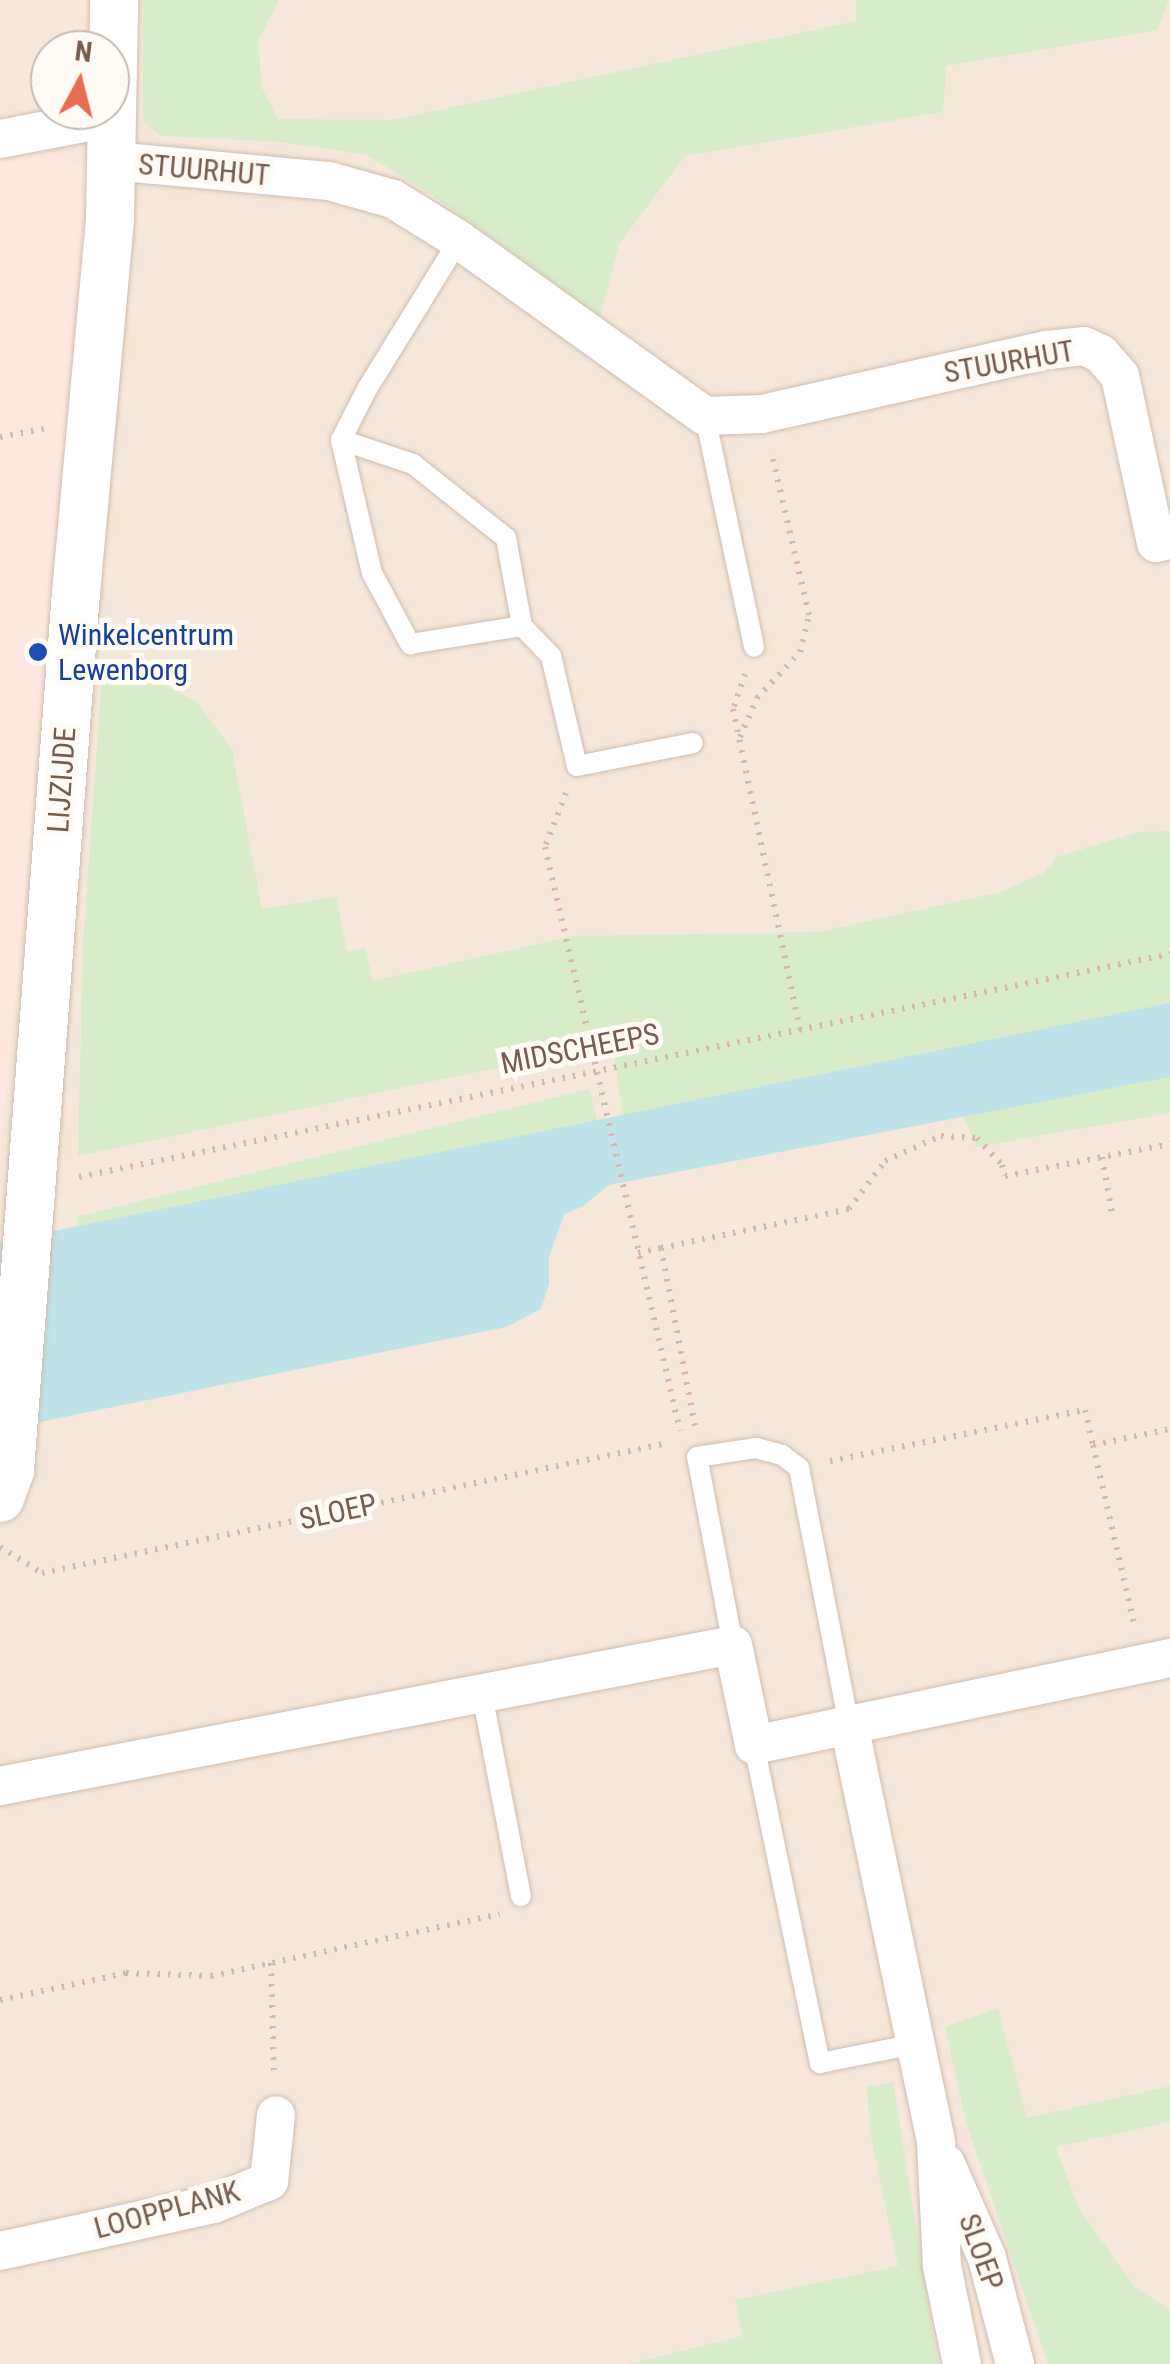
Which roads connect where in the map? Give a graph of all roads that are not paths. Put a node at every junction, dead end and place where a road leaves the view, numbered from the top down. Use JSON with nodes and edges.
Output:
{"nodes":[{"id":1,"x":114,"y":0,"type":"edge"},
{"id":2,"x":0,"y":139,"type":"edge"},
{"id":3,"x":113,"y":139,"type":"junction"},
{"id":4,"x":460,"y":240,"type":"junction"},
{"id":5,"x":706,"y":416,"type":"junction"},
{"id":6,"x":340,"y":440,"type":"junction"},
{"id":7,"x":1170,"y":540,"type":"edge"},
{"id":8,"x":522,"y":626,"type":"junction"},
{"id":9,"x":754,"y":647,"type":"road end"},
{"id":10,"x":693,"y":743,"type":"dead end"},
{"id":11,"x":0,"y":1498,"type":"edge"},
{"id":12,"x":733,"y":1646,"type":"junction"},
{"id":13,"x":1157,"y":1661,"type":"edge"},
{"id":14,"x":482,"y":1694,"type":"junction"},
{"id":15,"x":850,"y":1726,"type":"junction"},
{"id":16,"x":754,"y":1745,"type":"junction"},
{"id":17,"x":0,"y":1786,"type":"edge"},
{"id":18,"x":521,"y":1896,"type":"road end"},
{"id":19,"x":915,"y":2044,"type":"junction"},
{"id":20,"x":276,"y":2115,"type":"road end"},
{"id":21,"x":936,"y":2143,"type":"junction"},
{"id":22,"x":0,"y":2251,"type":"edge"},
{"id":23,"x":962,"y":2364,"type":"edge"},
{"id":24,"x":1016,"y":2364,"type":"edge"}],
"edges":[{"from":1,"to":3,"type":"street","name":"LIJZIJDE"},
{"from":2,"to":3,"type":"street","name":"STUURHUT"},
{"from":3,"to":4,"type":"street","name":"STUURHUT"},
{"from":3,"to":11,"type":"street","name":"LIJZIJDE"},
{"from":4,"to":5,"type":"street","name":"STUURHUT"},
{"from":4,"to":6,"type":"lane"},
{"from":5,"to":7,"type":"street","name":"STUURHUT"},
{"from":5,"to":9,"type":"lane"},
{"from":6,"to":8,"type":"lane"},
{"from":6,"to":8,"type":"lane"},
{"from":8,"to":10,"type":"lane"},
{"from":12,"to":14,"type":"street"},
{"from":12,"to":15,"type":"lane","name":"SLOEP"},
{"from":12,"to":16,"type":"street","name":"SLOEP"},
{"from":13,"to":15,"type":"street"},
{"from":14,"to":17,"type":"street"},
{"from":14,"to":18,"type":"lane"},
{"from":15,"to":16,"type":"street"},
{"from":15,"to":19,"type":"street","name":"SLOEP"},
{"from":16,"to":19,"type":"lane","name":"SLOEP"},
{"from":19,"to":21,"type":"street","name":"SLOEP"},
{"from":20,"to":22,"type":"street","name":"LOOPPLANK"},
{"from":21,"to":23,"type":"street","name":"SLOEP"},
{"from":21,"to":24,"type":"street","name":"SLOEP"}]}
